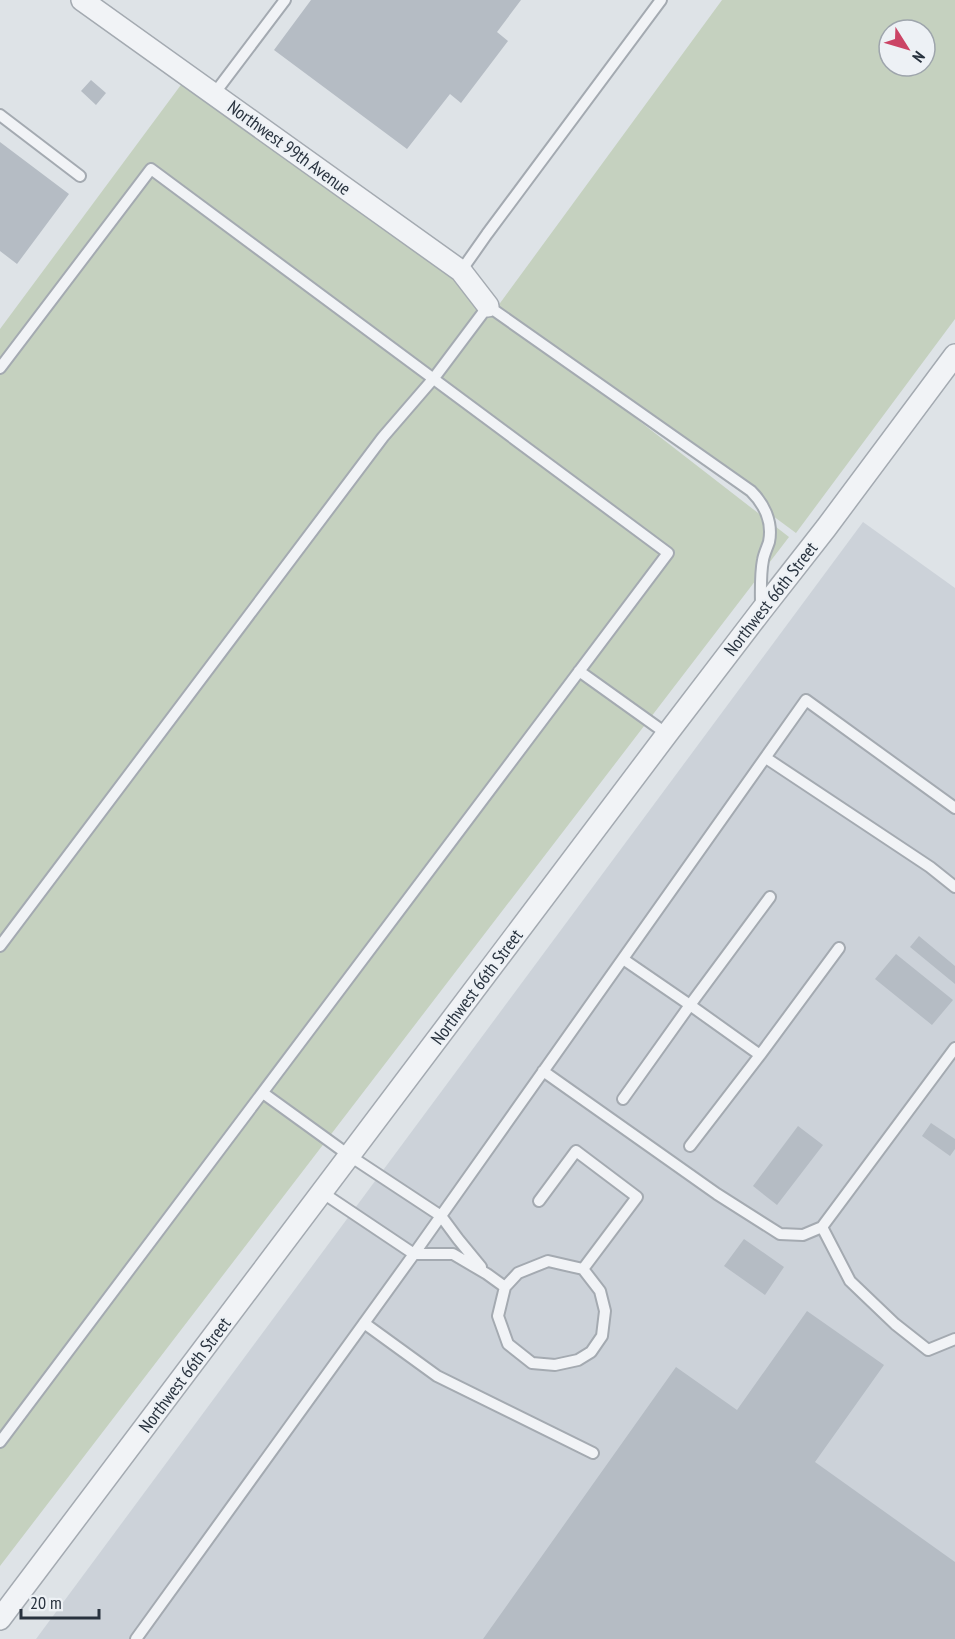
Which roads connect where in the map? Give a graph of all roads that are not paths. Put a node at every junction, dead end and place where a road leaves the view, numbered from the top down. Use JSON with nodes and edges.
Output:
{"nodes":[{"id":1,"x":81,"y":0,"type":"edge"},
{"id":2,"x":285,"y":0,"type":"edge"},
{"id":3,"x":661,"y":0,"type":"edge"},
{"id":4,"x":214,"y":94,"type":"junction"},
{"id":5,"x":0,"y":115,"type":"edge"},
{"id":6,"x":80,"y":176,"type":"dead end"},
{"id":7,"x":461,"y":271,"type":"junction"},
{"id":8,"x":488,"y":306,"type":"junction"},
{"id":9,"x":955,"y":355,"type":"edge"},
{"id":10,"x":0,"y":368,"type":"edge"},
{"id":11,"x":434,"y":378,"type":"junction"},
{"id":12,"x":760,"y":611,"type":"junction"},
{"id":13,"x":579,"y":671,"type":"junction"},
{"id":14,"x":667,"y":734,"type":"junction"},
{"id":15,"x":766,"y":758,"type":"junction"},
{"id":16,"x":955,"y":808,"type":"edge"},
{"id":17,"x":955,"y":887,"type":"edge"},
{"id":18,"x":770,"y":897,"type":"dead end"},
{"id":19,"x":0,"y":946,"type":"edge"},
{"id":20,"x":839,"y":948,"type":"dead end"},
{"id":21,"x":623,"y":959,"type":"junction"},
{"id":22,"x":690,"y":1005,"type":"junction"},
{"id":23,"x":955,"y":1048,"type":"edge"},
{"id":24,"x":760,"y":1055,"type":"junction"},
{"id":25,"x":543,"y":1071,"type":"junction"},
{"id":26,"x":263,"y":1093,"type":"junction"},
{"id":27,"x":623,"y":1099,"type":"dead end"},
{"id":28,"x":690,"y":1146,"type":"dead end"},
{"id":29,"x":350,"y":1156,"type":"junction"},
{"id":30,"x":323,"y":1192,"type":"junction"},
{"id":31,"x":539,"y":1201,"type":"dead end"},
{"id":32,"x":441,"y":1216,"type":"junction"},
{"id":33,"x":822,"y":1227,"type":"junction"},
{"id":34,"x":414,"y":1254,"type":"junction"},
{"id":35,"x":583,"y":1269,"type":"junction"},
{"id":36,"x":487,"y":1274,"type":"junction"},
{"id":37,"x":505,"y":1287,"type":"junction"},
{"id":38,"x":364,"y":1323,"type":"junction"},
{"id":39,"x":955,"y":1339,"type":"edge"},
{"id":40,"x":0,"y":1442,"type":"edge"},
{"id":41,"x":593,"y":1453,"type":"dead end"},
{"id":42,"x":0,"y":1619,"type":"edge"},
{"id":43,"x":136,"y":1639,"type":"edge"}],
"edges":[{"from":1,"to":4,"type":"street","name":"Northwest 99th Avenue"},
{"from":2,"to":4,"type":"lane"},
{"from":3,"to":7,"type":"lane"},
{"from":4,"to":7,"type":"street","name":"Northwest 99th Avenue"},
{"from":5,"to":6,"type":"lane"},
{"from":7,"to":8,"type":"street","name":"Northwest 99th Avenue"},
{"from":8,"to":11,"type":"lane"},
{"from":8,"to":12,"type":"lane"},
{"from":9,"to":12,"type":"street","name":"Northwest 66th Street"},
{"from":10,"to":11,"type":"lane"},
{"from":11,"to":13,"type":"lane"},
{"from":11,"to":19,"type":"lane"},
{"from":12,"to":14,"type":"street","name":"Northwest 66th Street"},
{"from":13,"to":14,"type":"lane"},
{"from":13,"to":26,"type":"lane"},
{"from":14,"to":29,"type":"street","name":"Northwest 66th Street"},
{"from":15,"to":16,"type":"lane"},
{"from":15,"to":17,"type":"lane"},
{"from":15,"to":21,"type":"lane"},
{"from":18,"to":22,"type":"lane"},
{"from":20,"to":24,"type":"lane"},
{"from":21,"to":22,"type":"lane"},
{"from":21,"to":25,"type":"lane"},
{"from":22,"to":24,"type":"lane"},
{"from":22,"to":27,"type":"lane"},
{"from":23,"to":33,"type":"lane"},
{"from":24,"to":28,"type":"lane"},
{"from":25,"to":32,"type":"lane"},
{"from":25,"to":33,"type":"lane"},
{"from":26,"to":29,"type":"lane"},
{"from":26,"to":40,"type":"lane"},
{"from":29,"to":30,"type":"street","name":"Northwest 66th Street"},
{"from":29,"to":32,"type":"lane"},
{"from":30,"to":34,"type":"lane"},
{"from":30,"to":42,"type":"street","name":"Northwest 66th Street"},
{"from":31,"to":35,"type":"lane"},
{"from":32,"to":34,"type":"lane"},
{"from":32,"to":36,"type":"lane"},
{"from":33,"to":39,"type":"lane"},
{"from":34,"to":36,"type":"lane"},
{"from":34,"to":38,"type":"lane"},
{"from":35,"to":37,"type":"lane"},
{"from":35,"to":37,"type":"lane"},
{"from":36,"to":37,"type":"lane"},
{"from":38,"to":41,"type":"lane"},
{"from":38,"to":43,"type":"lane"}]}
